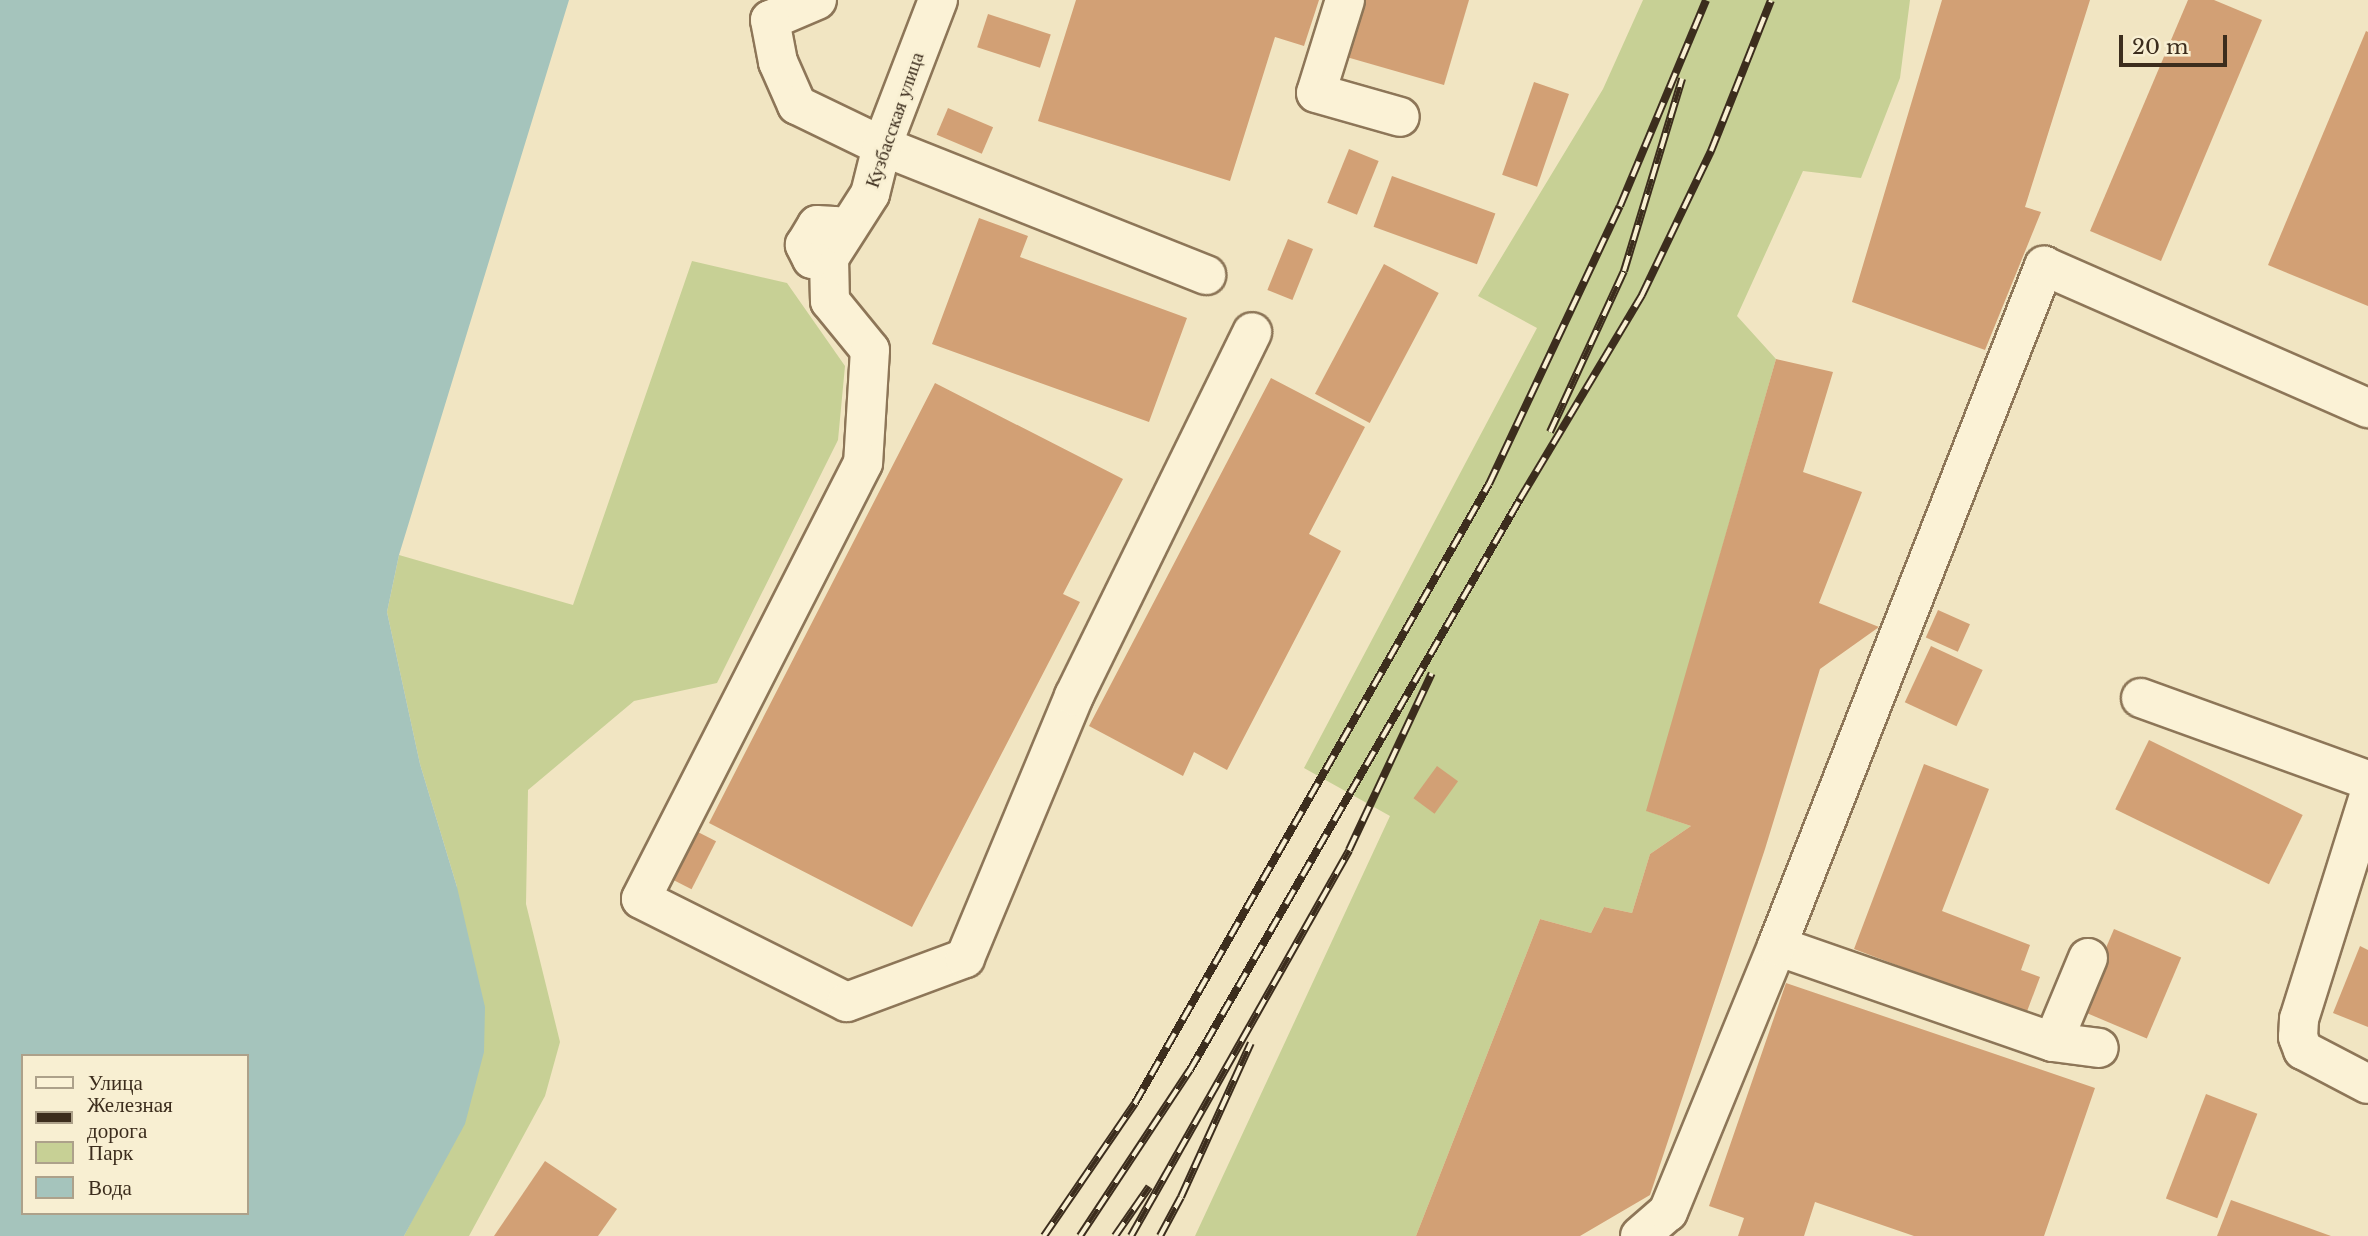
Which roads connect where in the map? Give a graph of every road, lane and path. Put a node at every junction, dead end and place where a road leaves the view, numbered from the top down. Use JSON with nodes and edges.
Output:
{"nodes":[{"id":1,"x":817,"y":0,"type":"edge"},
{"id":2,"x":938,"y":0,"type":"edge"},
{"id":3,"x":1345,"y":0,"type":"edge"},
{"id":4,"x":1400,"y":117,"type":"dead end"},
{"id":5,"x":882,"y":146,"type":"junction"},
{"id":6,"x":1206,"y":275,"type":"dead end"},
{"id":7,"x":1252,"y":332,"type":"dead end"},
{"id":8,"x":2368,"y":408,"type":"edge"},
{"id":9,"x":2141,"y":698,"type":"dead end"},
{"id":10,"x":2368,"y":780,"type":"edge"},
{"id":11,"x":2368,"y":799,"type":"edge"},
{"id":12,"x":1777,"y":946,"type":"junction"},
{"id":13,"x":2088,"y":958,"type":"dead end"},
{"id":14,"x":2053,"y":1042,"type":"junction"},
{"id":15,"x":2099,"y":1048,"type":"dead end"},
{"id":16,"x":2368,"y":1084,"type":"edge"},
{"id":17,"x":1640,"y":1236,"type":"edge"}],
"edges":[{"from":1,"to":5,"type":"street"},
{"from":2,"to":5,"type":"street","name":"Кузбасская улица"},
{"from":3,"to":4,"type":"street"},
{"from":5,"to":6,"type":"street"},
{"from":5,"to":7,"type":"street","name":"Кузбасская улица"},
{"from":8,"to":12,"type":"street"},
{"from":9,"to":10,"type":"street"},
{"from":11,"to":16,"type":"street"},
{"from":12,"to":14,"type":"street"},
{"from":12,"to":17,"type":"street"},
{"from":13,"to":14,"type":"street"},
{"from":14,"to":15,"type":"street"}]}
